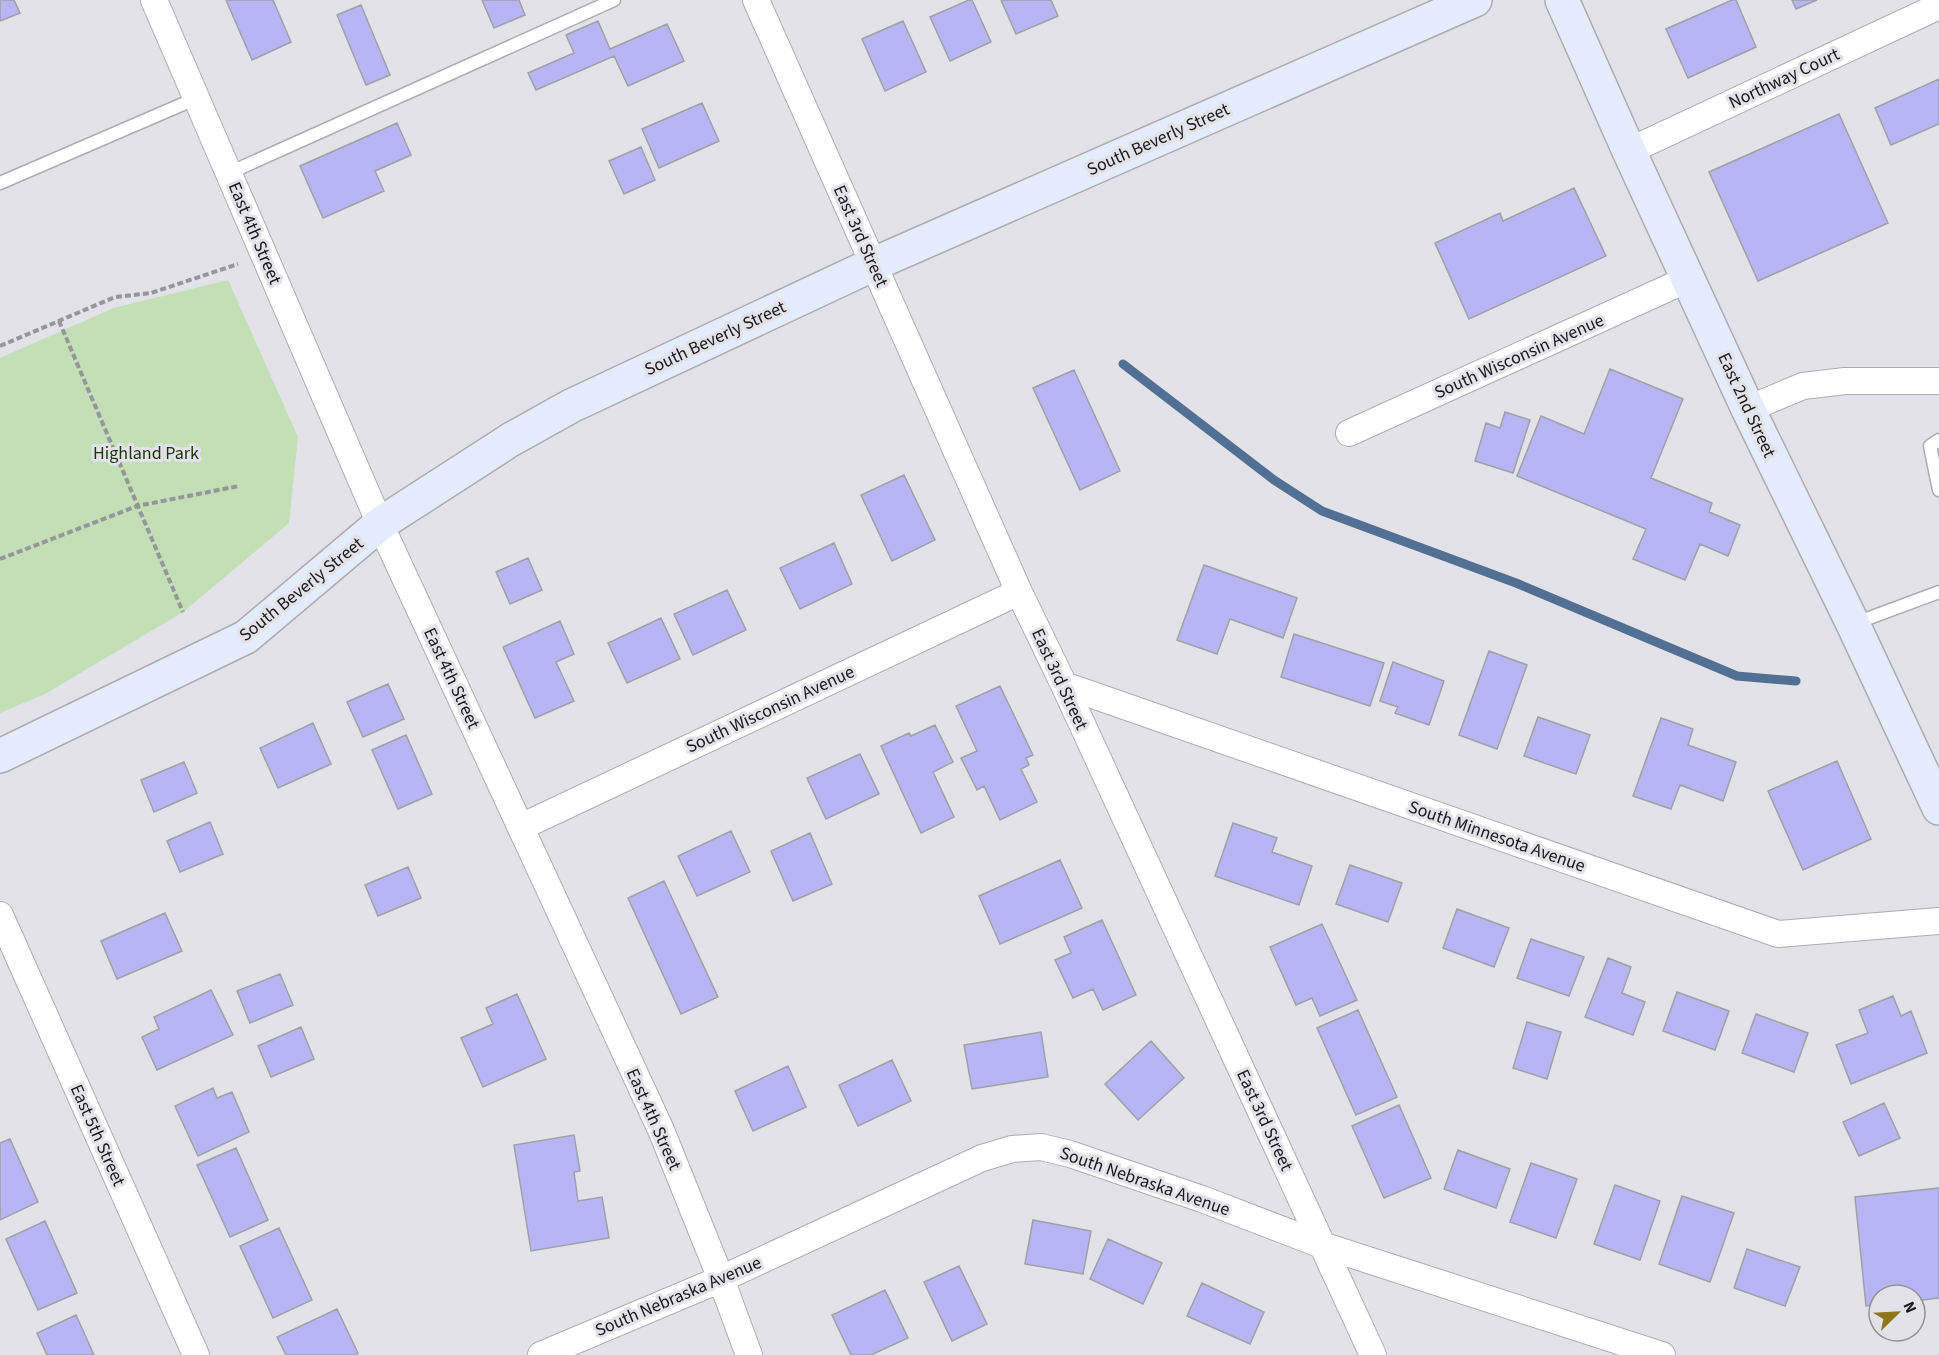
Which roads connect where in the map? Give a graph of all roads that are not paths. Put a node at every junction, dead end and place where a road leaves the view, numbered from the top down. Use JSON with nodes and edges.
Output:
{"nodes":[{"id":1,"x":154,"y":0,"type":"edge"},
{"id":2,"x":614,"y":0,"type":"edge"},
{"id":3,"x":756,"y":0,"type":"edge"},
{"id":4,"x":1475,"y":0,"type":"edge"},
{"id":5,"x":1562,"y":0,"type":"edge"},
{"id":6,"x":1939,"y":6,"type":"edge"},
{"id":7,"x":197,"y":98,"type":"junction"},
{"id":8,"x":1629,"y":151,"type":"junction"},
{"id":9,"x":229,"y":173,"type":"junction"},
{"id":10,"x":0,"y":183,"type":"edge"},
{"id":11,"x":874,"y":264,"type":"junction"},
{"id":12,"x":1688,"y":279,"type":"junction"},
{"id":13,"x":1939,"y":381,"type":"edge"},
{"id":14,"x":1748,"y":409,"type":"junction"},
{"id":15,"x":1350,"y":433,"type":"dead end"},
{"id":16,"x":1939,"y":440,"type":"edge"},
{"id":17,"x":1939,"y":490,"type":"edge"},
{"id":18,"x":380,"y":524,"type":"junction"},
{"id":19,"x":1019,"y":592,"type":"junction"},
{"id":20,"x":1939,"y":592,"type":"edge"},
{"id":21,"x":1853,"y":624,"type":"junction"},
{"id":22,"x":1064,"y":685,"type":"junction"},
{"id":23,"x":0,"y":756,"type":"edge"},
{"id":24,"x":1939,"y":808,"type":"edge"},
{"id":25,"x":521,"y":826,"type":"junction"},
{"id":26,"x":0,"y":915,"type":"edge"},
{"id":27,"x":1939,"y":921,"type":"edge"},
{"id":28,"x":1322,"y":1245,"type":"junction"},
{"id":29,"x":721,"y":1279,"type":"junction"},
{"id":30,"x":196,"y":1355,"type":"edge"},
{"id":31,"x":541,"y":1355,"type":"edge"},
{"id":32,"x":749,"y":1355,"type":"edge"},
{"id":33,"x":1373,"y":1355,"type":"edge"},
{"id":34,"x":1662,"y":1355,"type":"edge"}],
"edges":[{"from":1,"to":7,"type":"street","name":"East 4th Street"},
{"from":2,"to":9,"type":"lane"},
{"from":3,"to":11,"type":"street","name":"East 3rd Street"},
{"from":4,"to":11,"type":"main road","name":"South Beverly Street"},
{"from":5,"to":8,"type":"main road","name":"East 2nd Street"},
{"from":6,"to":8,"type":"street","name":"Northway Court"},
{"from":7,"to":9,"type":"street","name":"East 4th Street"},
{"from":7,"to":10,"type":"lane"},
{"from":8,"to":12,"type":"main road","name":"East 2nd Street"},
{"from":9,"to":18,"type":"street","name":"East 4th Street"},
{"from":11,"to":18,"type":"main road","name":"South Beverly Street"},
{"from":11,"to":19,"type":"street","name":"East 3rd Street"},
{"from":12,"to":14,"type":"main road","name":"East 2nd Street"},
{"from":12,"to":15,"type":"street","name":"South Wisconsin Avenue"},
{"from":13,"to":14,"type":"street"},
{"from":14,"to":21,"type":"main road","name":"East 2nd Street"},
{"from":16,"to":17,"type":"lane"},
{"from":18,"to":23,"type":"main road","name":"South Beverly Street"},
{"from":18,"to":25,"type":"street","name":"East 4th Street"},
{"from":19,"to":22,"type":"street","name":"East 3rd Street"},
{"from":19,"to":25,"type":"street","name":"South Wisconsin Avenue"},
{"from":20,"to":21,"type":"lane"},
{"from":21,"to":24,"type":"main road","name":"East 2nd Street"},
{"from":22,"to":27,"type":"street","name":"South Minnesota Avenue"},
{"from":22,"to":28,"type":"street","name":"East 3rd Street"},
{"from":25,"to":29,"type":"street","name":"East 4th Street"},
{"from":26,"to":30,"type":"street","name":"East 5th Street"},
{"from":28,"to":29,"type":"street","name":"South Nebraska Avenue"},
{"from":28,"to":33,"type":"street","name":"East 3rd Street"},
{"from":28,"to":34,"type":"street","name":"South Nebraska Avenue"},
{"from":29,"to":31,"type":"street","name":"South Nebraska Avenue"},
{"from":29,"to":32,"type":"street","name":"East 4th Street"}]}
